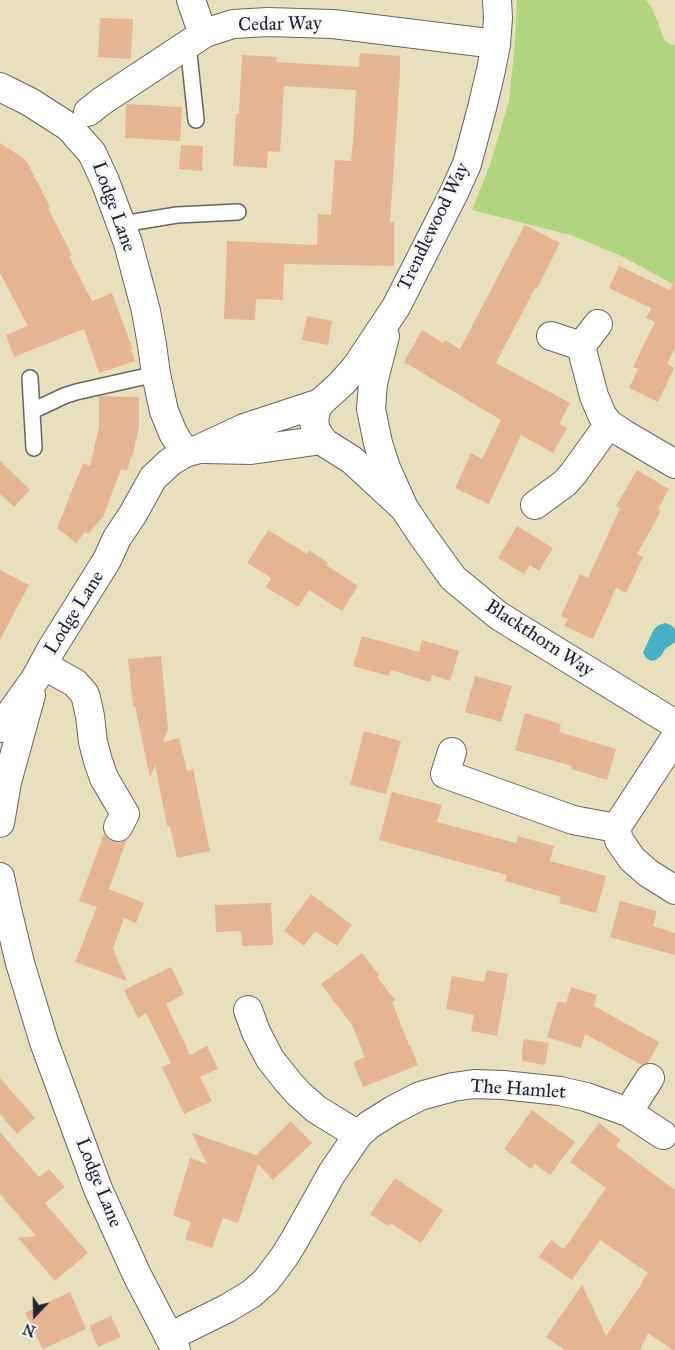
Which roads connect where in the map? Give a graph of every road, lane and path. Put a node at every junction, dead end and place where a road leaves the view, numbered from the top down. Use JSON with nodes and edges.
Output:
{"nodes":[{"id":1,"x":192,"y":0,"type":"edge"},
{"id":2,"x":496,"y":0,"type":"edge"},
{"id":3,"x":197,"y":38,"type":"junction"},
{"id":4,"x":496,"y":44,"type":"junction"},
{"id":5,"x":0,"y":87,"type":"edge"},
{"id":6,"x":88,"y":112,"type":"dead end"},
{"id":7,"x":196,"y":120,"type":"dead end"},
{"id":8,"x":238,"y":212,"type":"dead end"},
{"id":9,"x":122,"y":224,"type":"junction"},
{"id":10,"x":396,"y":307,"type":"junction"},
{"id":11,"x":598,"y":324,"type":"dead end"},
{"id":12,"x":550,"y":336,"type":"dead end"},
{"id":13,"x":581,"y":346,"type":"junction"},
{"id":14,"x":156,"y":374,"type":"junction"},
{"id":15,"x":30,"y":378,"type":"dead end"},
{"id":16,"x":326,"y":398,"type":"junction"},
{"id":17,"x":32,"y":411,"type":"junction"},
{"id":18,"x":372,"y":415,"type":"junction"},
{"id":19,"x":609,"y":424,"type":"junction"},
{"id":20,"x":328,"y":444,"type":"junction"},
{"id":21,"x":34,"y":448,"type":"dead end"},
{"id":22,"x":192,"y":451,"type":"junction"},
{"id":23,"x":675,"y":464,"type":"edge"},
{"id":24,"x":535,"y":505,"type":"dead end"},
{"id":25,"x":404,"y":508,"type":"junction"},
{"id":26,"x":39,"y":672,"type":"junction"},
{"id":27,"x":675,"y":724,"type":"edge"},
{"id":28,"x":0,"y":728,"type":"edge"},
{"id":29,"x":675,"y":738,"type":"edge"},
{"id":30,"x":452,"y":752,"type":"dead end"},
{"id":31,"x":0,"y":822,"type":"edge"},
{"id":32,"x":118,"y":827,"type":"dead end"},
{"id":33,"x":616,"y":828,"type":"junction"},
{"id":34,"x":0,"y":876,"type":"edge"},
{"id":35,"x":675,"y":890,"type":"edge"},
{"id":36,"x":0,"y":948,"type":"edge"},
{"id":37,"x":34,"y":1010,"type":"junction"},
{"id":38,"x":248,"y":1010,"type":"dead end"},
{"id":39,"x":650,"y":1078,"type":"dead end"},
{"id":40,"x":628,"y":1112,"type":"junction"},
{"id":41,"x":358,"y":1135,"type":"junction"},
{"id":42,"x":663,"y":1135,"type":"dead end"},
{"id":43,"x":172,"y":1343,"type":"edge"}],
"edges":[{"from":1,"to":3,"type":"street"},
{"from":2,"to":4,"type":"street","name":"Trendlewood Way"},
{"from":3,"to":4,"type":"street","name":"Cedar Way"},
{"from":3,"to":6,"type":"street","name":"Cedar Way"},
{"from":3,"to":7,"type":"lane"},
{"from":4,"to":10,"type":"street","name":"Trendlewood Way"},
{"from":5,"to":9,"type":"street","name":"Lodge Lane"},
{"from":8,"to":9,"type":"lane"},
{"from":9,"to":14,"type":"street","name":"Lodge Lane"},
{"from":10,"to":16,"type":"street"},
{"from":10,"to":18,"type":"street"},
{"from":11,"to":13,"type":"street"},
{"from":12,"to":13,"type":"street"},
{"from":13,"to":19,"type":"street"},
{"from":14,"to":17,"type":"lane"},
{"from":14,"to":22,"type":"street","name":"Lodge Lane"},
{"from":15,"to":17,"type":"lane"},
{"from":16,"to":18,"type":"street"},
{"from":16,"to":20,"type":"street"},
{"from":16,"to":22,"type":"street"},
{"from":17,"to":21,"type":"lane"},
{"from":18,"to":20,"type":"street"},
{"from":18,"to":25,"type":"street"},
{"from":19,"to":23,"type":"street"},
{"from":19,"to":24,"type":"street"},
{"from":20,"to":22,"type":"street"},
{"from":20,"to":25,"type":"street"},
{"from":22,"to":26,"type":"street","name":"Lodge Lane"},
{"from":25,"to":27,"type":"street","name":"Blackthorn Way"},
{"from":26,"to":28,"type":"street","name":"Lodge Lane"},
{"from":26,"to":31,"type":"street","name":"Lodge Lane"},
{"from":26,"to":32,"type":"street"},
{"from":29,"to":33,"type":"street"},
{"from":30,"to":33,"type":"street"},
{"from":33,"to":35,"type":"street"},
{"from":34,"to":37,"type":"street","name":"Lodge Lane"},
{"from":36,"to":37,"type":"street","name":"Lodge Lane"},
{"from":37,"to":43,"type":"street","name":"Lodge Lane"},
{"from":38,"to":41,"type":"street"},
{"from":39,"to":40,"type":"street"},
{"from":40,"to":41,"type":"street","name":"The Hamlet"},
{"from":40,"to":42,"type":"street","name":"The Hamlet"},
{"from":41,"to":43,"type":"street","name":"The Hamlet"}]}
